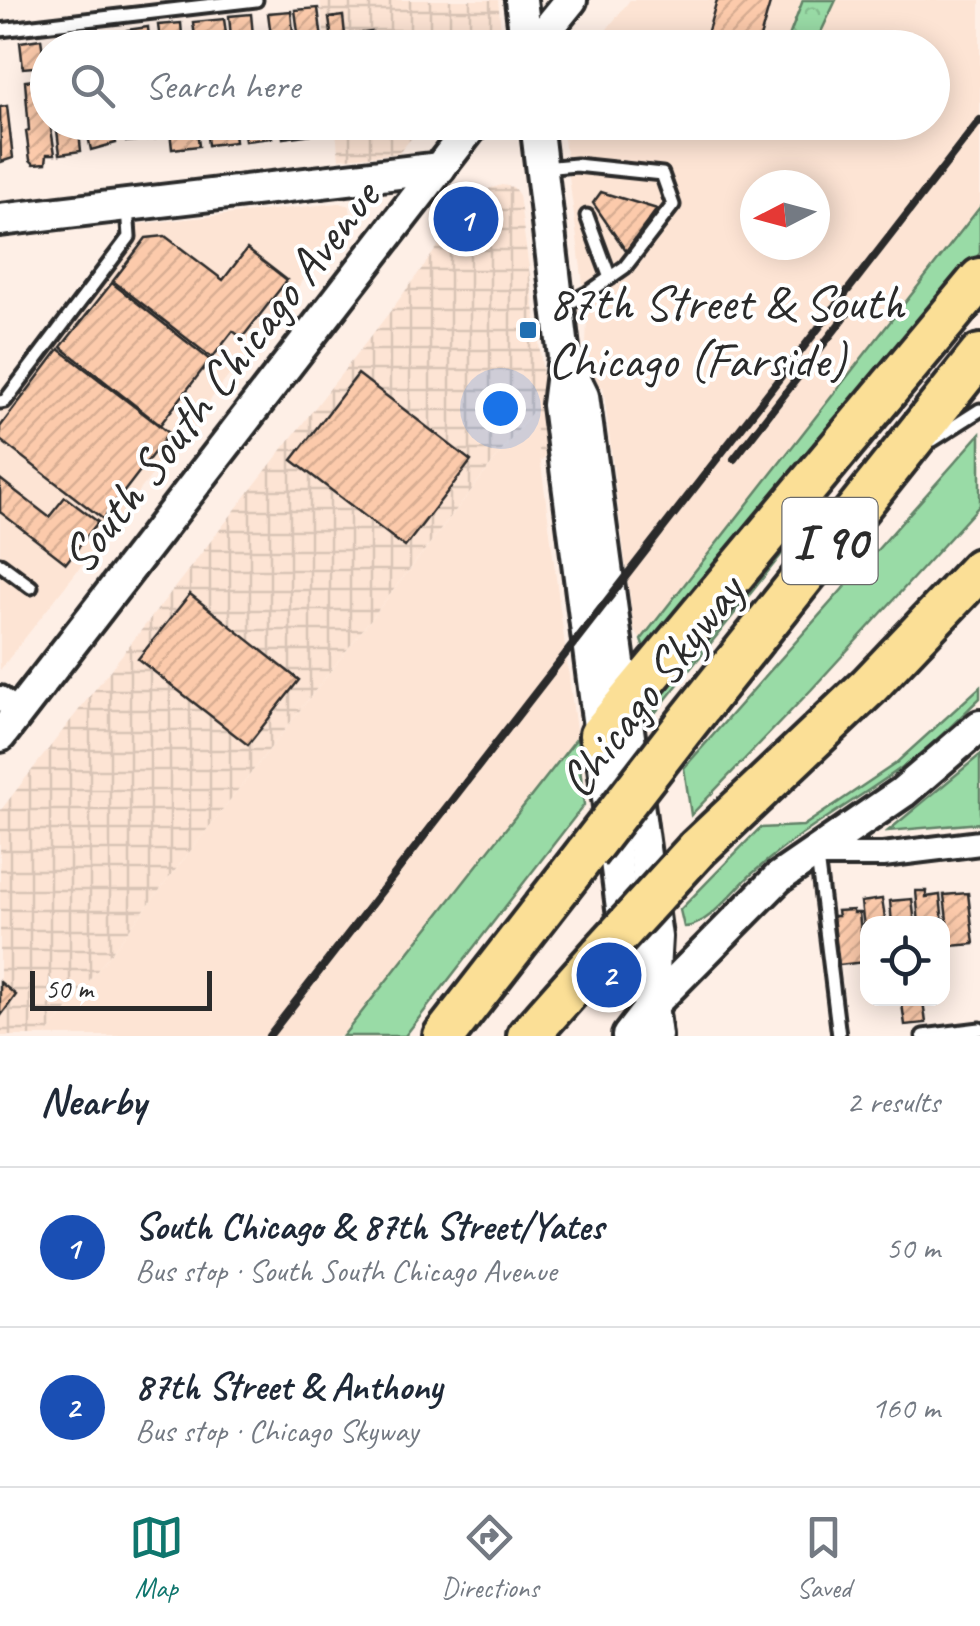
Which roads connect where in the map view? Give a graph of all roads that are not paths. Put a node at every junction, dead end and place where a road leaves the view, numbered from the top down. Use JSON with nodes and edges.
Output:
{"nodes":[{"id":1,"x":256,"y":0,"type":"edge"},
{"id":2,"x":521,"y":0,"type":"edge"},
{"id":3,"x":571,"y":0,"type":"edge"},
{"id":4,"x":0,"y":30,"type":"edge"},
{"id":5,"x":527,"y":30,"type":"edge"},
{"id":6,"x":545,"y":30,"type":"edge"},
{"id":7,"x":461,"y":140,"type":"edge"},
{"id":8,"x":538,"y":140,"type":"edge"},
{"id":9,"x":440,"y":168,"type":"junction"},
{"id":10,"x":541,"y":168,"type":"junction"},
{"id":11,"x":127,"y":205,"type":"junction"},
{"id":12,"x":587,"y":216,"type":"dead end"},
{"id":13,"x":0,"y":220,"type":"edge"},
{"id":14,"x":610,"y":278,"type":"junction"},
{"id":15,"x":980,"y":278,"type":"edge"},
{"id":16,"x":558,"y":310,"type":"junction"},
{"id":17,"x":980,"y":355,"type":"edge"},
{"id":18,"x":0,"y":402,"type":"edge"},
{"id":19,"x":980,"y":410,"type":"edge"},
{"id":20,"x":885,"y":471,"type":"junction"},
{"id":21,"x":0,"y":564,"type":"edge"},
{"id":22,"x":968,"y":583,"type":"edge"},
{"id":23,"x":31,"y":587,"type":"dead end"},
{"id":24,"x":6,"y":715,"type":"edge"},
{"id":25,"x":612,"y":720,"type":"junction"},
{"id":26,"x":980,"y":726,"type":"edge"},
{"id":27,"x":980,"y":843,"type":"edge"},
{"id":28,"x":813,"y":856,"type":"junction"},
{"id":29,"x":652,"y":1005,"type":"junction"},
{"id":30,"x":980,"y":1029,"type":"edge"},
{"id":31,"x":444,"y":1036,"type":"edge"},
{"id":32,"x":528,"y":1036,"type":"edge"},
{"id":33,"x":628,"y":1036,"type":"edge"},
{"id":34,"x":656,"y":1036,"type":"edge"},
{"id":35,"x":839,"y":1036,"type":"edge"},
{"id":36,"x":923,"y":1036,"type":"edge"}],
"edges":[{"from":1,"to":4,"type":"lane"},
{"from":2,"to":5,"type":"main road"},
{"from":3,"to":6,"type":"main road"},
{"from":7,"to":9,"type":"main road","name":"South South Chicago Avenue"},
{"from":8,"to":10,"type":"main road"},
{"from":9,"to":11,"type":"main road"},
{"from":9,"to":24,"type":"main road","name":"South South Chicago Avenue"},
{"from":10,"to":14,"type":"lane"},
{"from":10,"to":16,"type":"main road"},
{"from":11,"to":13,"type":"main road"},
{"from":11,"to":18,"type":"lane"},
{"from":12,"to":14,"type":"lane"},
{"from":14,"to":16,"type":"lane"},
{"from":15,"to":25,"type":"highway"},
{"from":16,"to":25,"type":"main road"},
{"from":17,"to":20,"type":"highway","name":"Chicago Skyway","number":"I 90"},
{"from":19,"to":20,"type":"lane"},
{"from":20,"to":31,"type":"highway","name":"Chicago Skyway","number":"I 90","bridge":true},
{"from":21,"to":23,"type":"lane"},
{"from":22,"to":32,"type":"highway","number":"I 90","bridge":true},
{"from":25,"to":29,"type":"main road"},
{"from":26,"to":28,"type":"main road"},
{"from":27,"to":28,"type":"street"},
{"from":28,"to":29,"type":"main road"},
{"from":28,"to":35,"type":"lane"},
{"from":29,"to":33,"type":"main road"},
{"from":29,"to":34,"type":"main road"},
{"from":30,"to":36,"type":"lane"}]}
